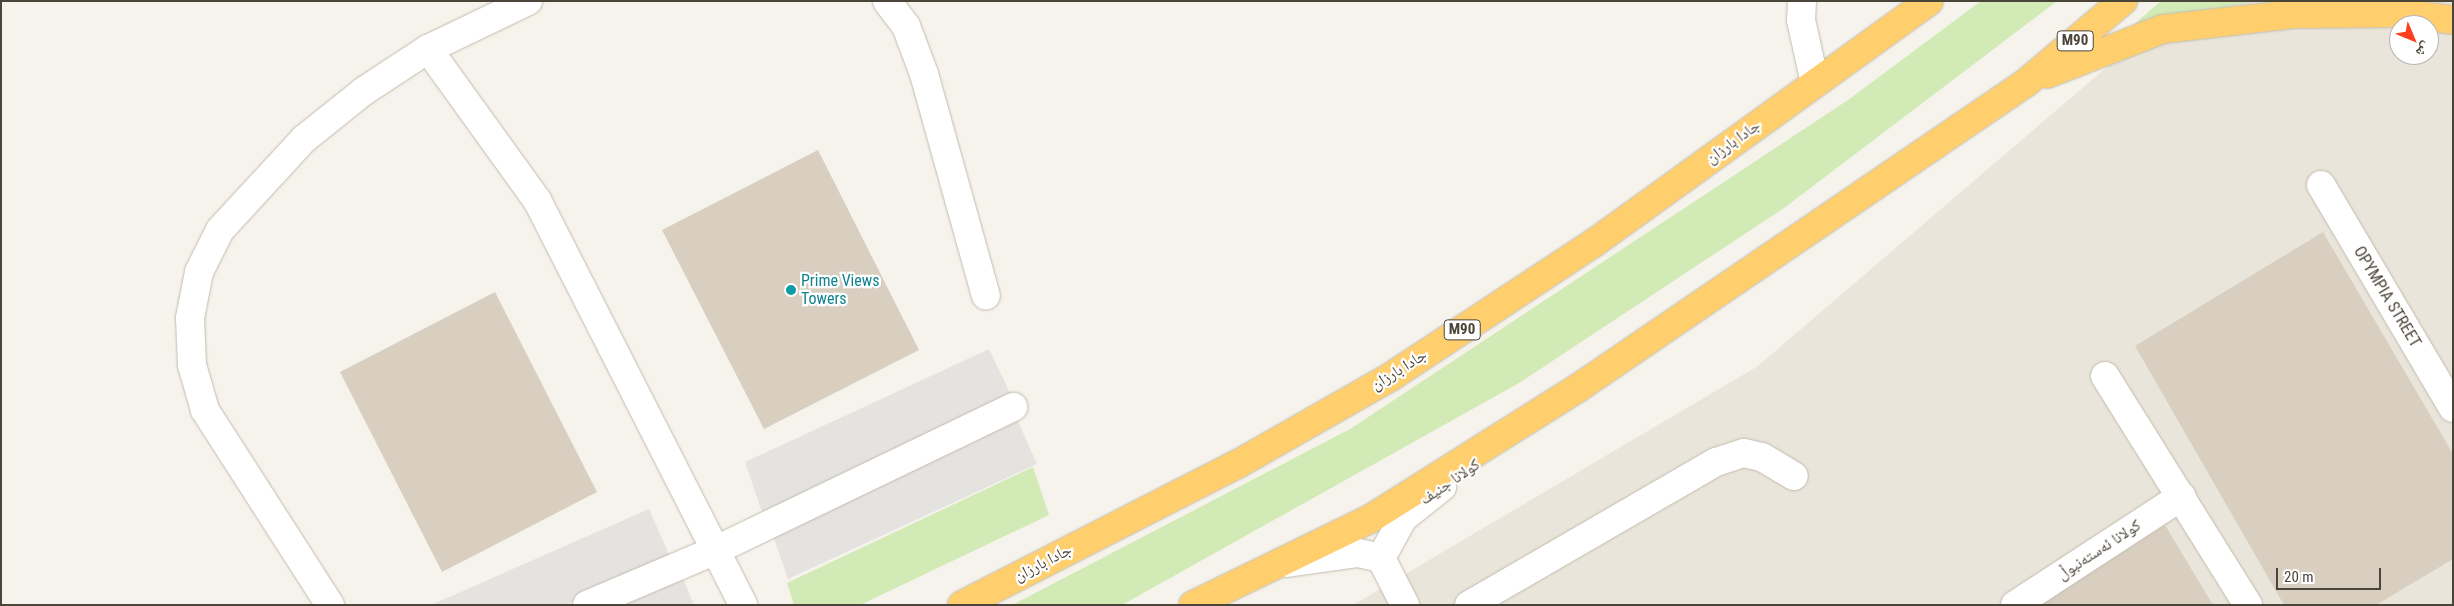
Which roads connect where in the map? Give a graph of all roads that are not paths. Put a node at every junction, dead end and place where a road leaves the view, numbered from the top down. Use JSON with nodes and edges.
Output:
{"nodes":[{"id":1,"x":528,"y":1,"type":"edge"},
{"id":2,"x":887,"y":1,"type":"edge"},
{"id":3,"x":1802,"y":1,"type":"edge"},
{"id":4,"x":1929,"y":1,"type":"edge"},
{"id":5,"x":2123,"y":1,"type":"edge"},
{"id":6,"x":2453,"y":20,"type":"edge"},
{"id":7,"x":428,"y":49,"type":"junction"},
{"id":8,"x":2027,"y":82,"type":"junction"},
{"id":9,"x":1815,"y":83,"type":"junction"},
{"id":10,"x":2321,"y":185,"type":"dead end"},
{"id":11,"x":986,"y":296,"type":"dead end"},
{"id":12,"x":2106,"y":376,"type":"dead end"},
{"id":13,"x":1013,"y":407,"type":"dead end"},
{"id":14,"x":2453,"y":408,"type":"edge"},
{"id":15,"x":1533,"y":417,"type":"junction"},
{"id":16,"x":1794,"y":476,"type":"dead end"},
{"id":17,"x":2182,"y":496,"type":"junction"},
{"id":18,"x":716,"y":550,"type":"junction"},
{"id":19,"x":1381,"y":558,"type":"junction"},
{"id":20,"x":1274,"y":566,"type":"junction"},
{"id":21,"x":330,"y":605,"type":"edge"},
{"id":22,"x":587,"y":605,"type":"edge"},
{"id":23,"x":743,"y":605,"type":"edge"},
{"id":24,"x":962,"y":605,"type":"edge"},
{"id":25,"x":1194,"y":605,"type":"edge"},
{"id":26,"x":1404,"y":605,"type":"edge"},
{"id":27,"x":1469,"y":605,"type":"edge"},
{"id":28,"x":2015,"y":605,"type":"edge"},
{"id":29,"x":2248,"y":605,"type":"edge"}],
"edges":[{"from":1,"to":7,"type":"street"},
{"from":2,"to":11,"type":"street"},
{"from":3,"to":9,"type":"street"},
{"from":4,"to":9,"type":"highway","name":"جادا بارزان","number":"M90"},
{"from":5,"to":8,"type":"highway","number":"M90"},
{"from":6,"to":8,"type":"highway"},
{"from":7,"to":18,"type":"street"},
{"from":7,"to":21,"type":"street"},
{"from":8,"to":15,"type":"highway","number":"M90"},
{"from":9,"to":24,"type":"highway","name":"جادا بارزان","number":"M90"},
{"from":10,"to":14,"type":"street","name":"OPYMPIA STREET"},
{"from":12,"to":17,"type":"street"},
{"from":13,"to":18,"type":"street"},
{"from":15,"to":19,"type":"street","name":"كولانا جنيف"},
{"from":15,"to":20,"type":"highway","number":"M90"},
{"from":16,"to":27,"type":"street"},
{"from":17,"to":28,"type":"street","name":"كولانا ئەستەنبوڵ"},
{"from":17,"to":29,"type":"street"},
{"from":18,"to":22,"type":"street"},
{"from":18,"to":23,"type":"street"},
{"from":19,"to":20,"type":"street"},
{"from":19,"to":26,"type":"street"},
{"from":20,"to":25,"type":"highway","number":"M90"}]}
